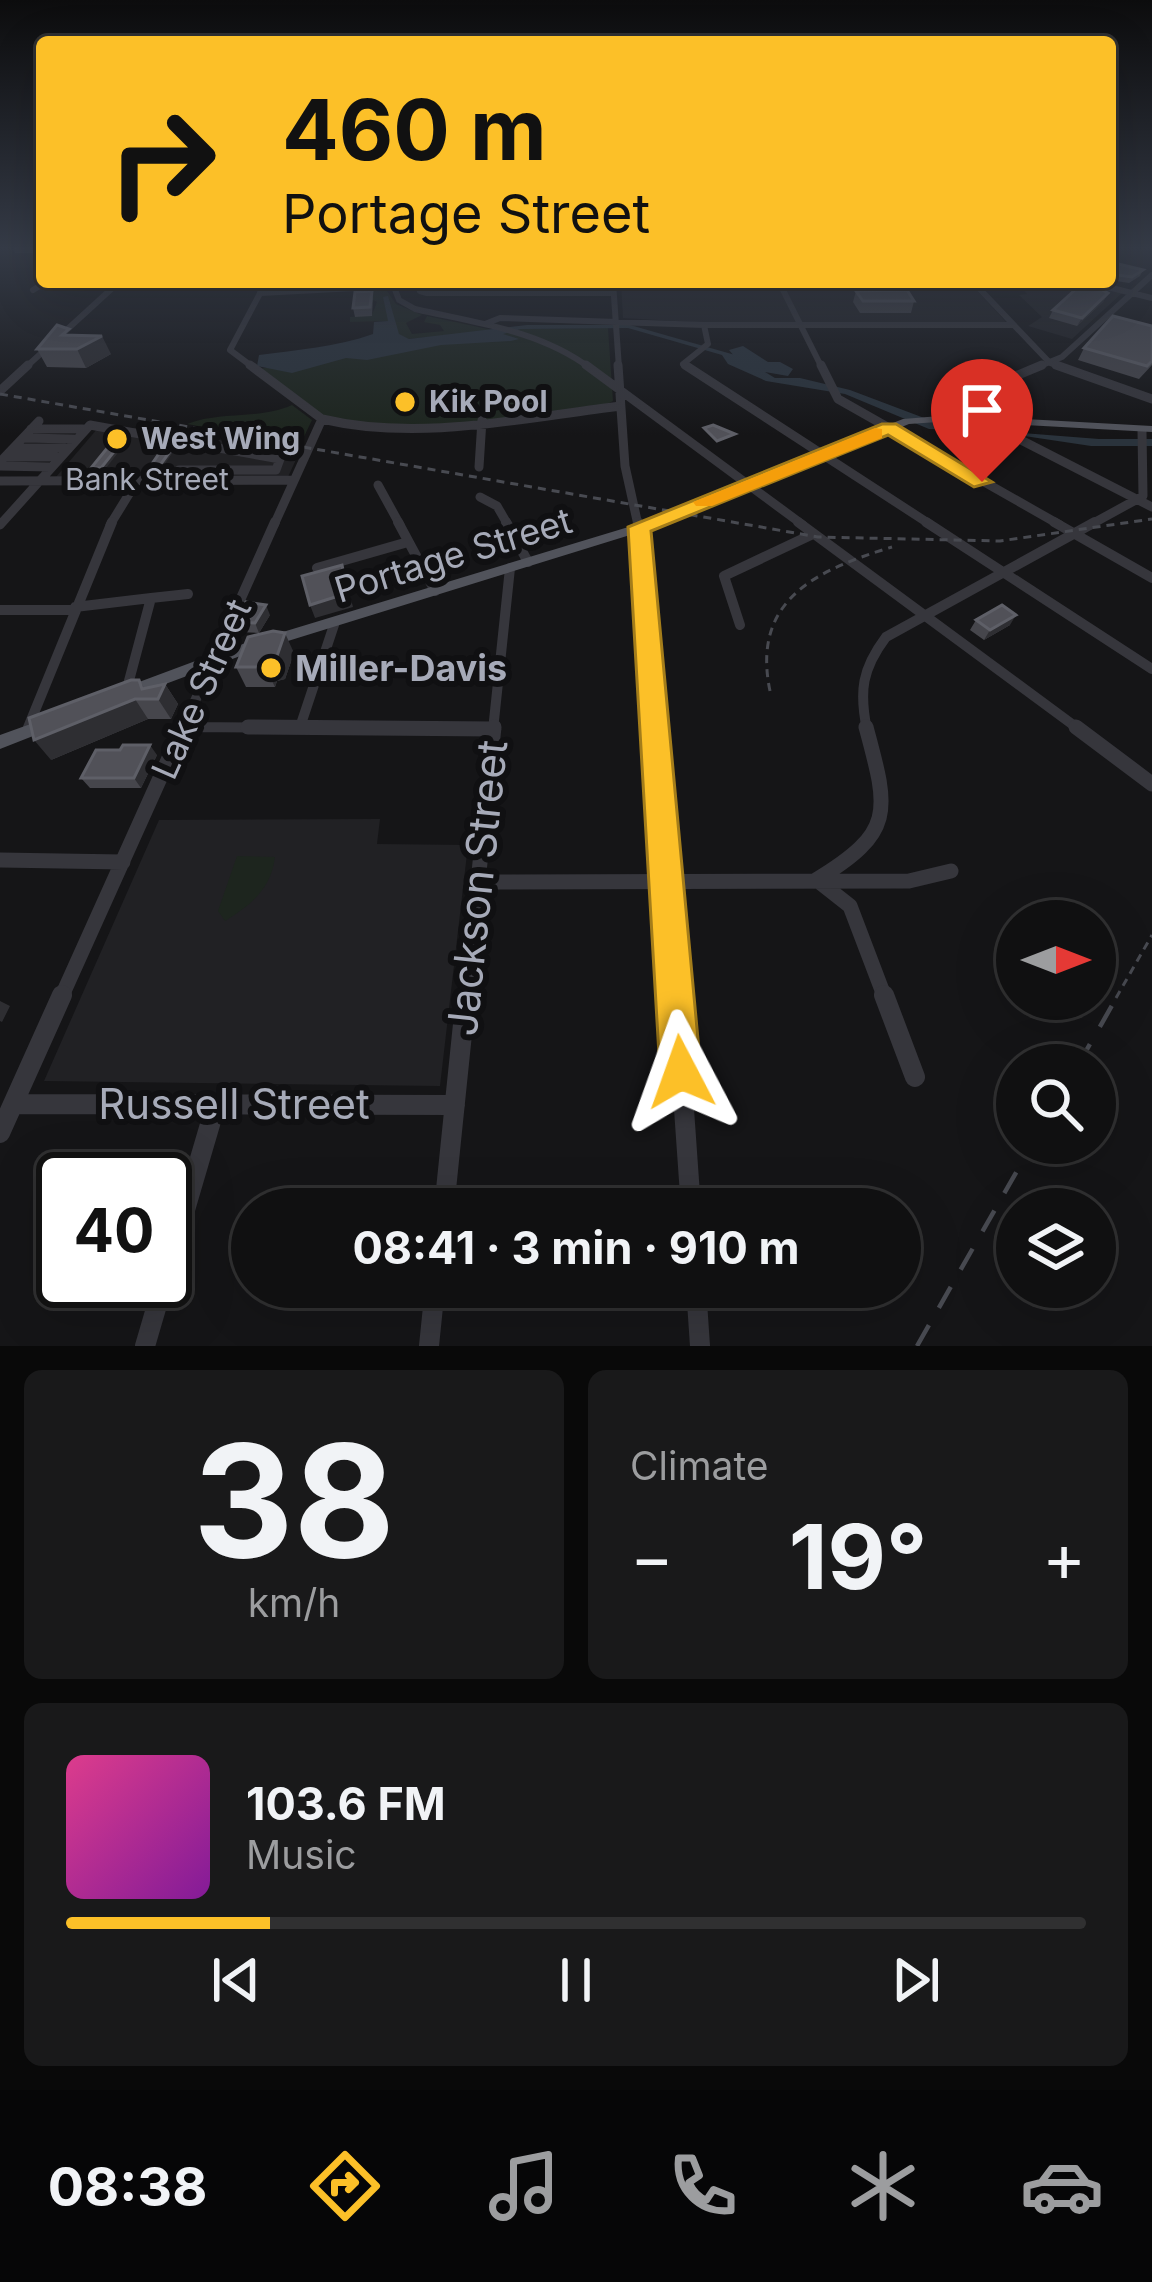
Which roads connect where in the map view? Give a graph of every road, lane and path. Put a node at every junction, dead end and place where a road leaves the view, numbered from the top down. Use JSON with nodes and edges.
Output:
{"nodes":[{"id":1,"x":90,"y":309,"type":"edge"},
{"id":2,"x":251,"y":309,"type":"edge"},
{"id":3,"x":417,"y":309,"type":"edge"},
{"id":4,"x":614,"y":309,"type":"edge"},
{"id":5,"x":792,"y":309,"type":"edge"},
{"id":6,"x":998,"y":309,"type":"edge"},
{"id":7,"x":1112,"y":309,"type":"edge"},
{"id":8,"x":484,"y":325,"type":"junction"},
{"id":9,"x":615,"y":325,"type":"junction"},
{"id":10,"x":704,"y":325,"type":"junction"},
{"id":11,"x":1012,"y":325,"type":"junction"},
{"id":12,"x":800,"y":326,"type":"junction"},
{"id":13,"x":1050,"y":363,"type":"junction"},
{"id":14,"x":2,"y":389,"type":"edge"},
{"id":15,"x":618,"y":389,"type":"junction"},
{"id":16,"x":1152,"y":399,"type":"edge"},
{"id":17,"x":620,"y":406,"type":"junction"},
{"id":18,"x":952,"y":418,"type":"junction"},
{"id":19,"x":322,"y":419,"type":"junction"},
{"id":20,"x":482,"y":420,"type":"junction"},
{"id":21,"x":889,"y":428,"type":"junction"},
{"id":22,"x":83,"y":430,"type":"junction"},
{"id":23,"x":1146,"y":436,"type":"edge"},
{"id":24,"x":22,"y":438,"type":"junction"},
{"id":25,"x":74,"y":439,"type":"junction"},
{"id":26,"x":1019,"y":439,"type":"dead end"},
{"id":27,"x":198,"y":444,"type":"junction"},
{"id":28,"x":14,"y":448,"type":"junction"},
{"id":29,"x":61,"y":453,"type":"junction"},
{"id":30,"x":820,"y":455,"type":"junction"},
{"id":31,"x":2,"y":462,"type":"edge"},
{"id":32,"x":478,"y":466,"type":"dead end"},
{"id":33,"x":50,"y":467,"type":"junction"},
{"id":34,"x":176,"y":475,"type":"junction"},
{"id":35,"x":294,"y":480,"type":"junction"},
{"id":36,"x":0,"y":481,"type":"edge"},
{"id":37,"x":33,"y":481,"type":"junction"},
{"id":38,"x":137,"y":481,"type":"junction"},
{"id":39,"x":747,"y":484,"type":"junction"},
{"id":40,"x":378,"y":485,"type":"dead end"},
{"id":41,"x":480,"y":497,"type":"dead end"},
{"id":42,"x":1138,"y":499,"type":"junction"},
{"id":43,"x":1152,"y":507,"type":"edge"},
{"id":44,"x":0,"y":512,"type":"edge"},
{"id":45,"x":0,"y":525,"type":"edge"},
{"id":46,"x":639,"y":527,"type":"junction"},
{"id":47,"x":813,"y":534,"type":"junction"},
{"id":48,"x":1073,"y":534,"type":"junction"},
{"id":49,"x":408,"y":542,"type":"junction"},
{"id":50,"x":528,"y":562,"type":"junction"},
{"id":51,"x":317,"y":568,"type":"edge"},
{"id":52,"x":510,"y":568,"type":"junction"},
{"id":53,"x":1003,"y":573,"type":"junction"},
{"id":54,"x":1152,"y":578,"type":"edge"},
{"id":55,"x":435,"y":591,"type":"junction"},
{"id":56,"x":188,"y":594,"type":"dead end"},
{"id":57,"x":151,"y":598,"type":"junction"},
{"id":58,"x":75,"y":608,"type":"junction"},
{"id":59,"x":0,"y":610,"type":"edge"},
{"id":60,"x":925,"y":615,"type":"junction"},
{"id":61,"x":334,"y":622,"type":"junction"},
{"id":62,"x":740,"y":625,"type":"dead end"},
{"id":63,"x":215,"y":659,"type":"junction"},
{"id":64,"x":1152,"y":669,"type":"edge"},
{"id":65,"x":125,"y":694,"type":"junction"},
{"id":66,"x":106,"y":701,"type":"edge"},
{"id":67,"x":66,"y":716,"type":"edge"},
{"id":68,"x":300,"y":727,"type":"junction"},
{"id":69,"x":184,"y":728,"type":"junction"},
{"id":70,"x":494,"y":729,"type":"junction"},
{"id":71,"x":27,"y":731,"type":"junction"},
{"id":72,"x":0,"y":742,"type":"edge"},
{"id":73,"x":1152,"y":784,"type":"edge"},
{"id":74,"x":0,"y":860,"type":"edge"},
{"id":75,"x":123,"y":862,"type":"junction"},
{"id":76,"x":951,"y":871,"type":"dead end"},
{"id":77,"x":816,"y":880,"type":"junction"},
{"id":78,"x":667,"y":881,"type":"junction"},
{"id":79,"x":478,"y":882,"type":"junction"},
{"id":80,"x":915,"y":1077,"type":"dead end"},
{"id":81,"x":13,"y":1103,"type":"junction"},
{"id":82,"x":216,"y":1104,"type":"junction"},
{"id":83,"x":454,"y":1105,"type":"junction"},
{"id":84,"x":0,"y":1132,"type":"edge"},
{"id":85,"x":192,"y":1186,"type":"edge"},
{"id":86,"x":446,"y":1188,"type":"edge"},
{"id":87,"x":689,"y":1188,"type":"edge"},
{"id":88,"x":156,"y":1308,"type":"edge"},
{"id":89,"x":433,"y":1308,"type":"edge"},
{"id":90,"x":697,"y":1308,"type":"edge"},
{"id":91,"x":145,"y":1346,"type":"edge"},
{"id":92,"x":429,"y":1346,"type":"edge"},
{"id":93,"x":700,"y":1346,"type":"edge"}],
"edges":[{"from":1,"to":14,"type":"street"},
{"from":2,"to":19,"type":"street"},
{"from":3,"to":8,"type":"street"},
{"from":4,"to":9,"type":"street"},
{"from":5,"to":12,"type":"street"},
{"from":6,"to":11,"type":"street"},
{"from":7,"to":13,"type":"street"},
{"from":8,"to":9,"type":"street"},
{"from":8,"to":15,"type":"street"},
{"from":9,"to":10,"type":"street"},
{"from":9,"to":15,"type":"street"},
{"from":10,"to":12,"type":"street"},
{"from":10,"to":30,"type":"street"},
{"from":11,"to":12,"type":"street"},
{"from":11,"to":13,"type":"street"},
{"from":12,"to":21,"type":"street"},
{"from":13,"to":16,"type":"street"},
{"from":13,"to":18,"type":"street"},
{"from":15,"to":17,"type":"street"},
{"from":15,"to":39,"type":"street"},
{"from":17,"to":20,"type":"street"},
{"from":17,"to":46,"type":"street"},
{"from":18,"to":21,"type":"main road","name":"Portage Street"},
{"from":18,"to":23,"type":"main road","name":"Portage Street"},
{"from":19,"to":20,"type":"street"},
{"from":19,"to":35,"type":"street","name":"Lake Street"},
{"from":20,"to":32,"type":"street"},
{"from":21,"to":30,"type":"main road","name":"Portage Street"},
{"from":21,"to":48,"type":"street"},
{"from":22,"to":24,"type":"street"},
{"from":22,"to":25,"type":"street"},
{"from":22,"to":27,"type":"street"},
{"from":23,"to":42,"type":"street"},
{"from":24,"to":25,"type":"street"},
{"from":24,"to":28,"type":"street"},
{"from":25,"to":29,"type":"street"},
{"from":26,"to":42,"type":"street"},
{"from":27,"to":34,"type":"street"},
{"from":27,"to":34,"type":"street"},
{"from":28,"to":29,"type":"street"},
{"from":28,"to":31,"type":"street"},
{"from":29,"to":31,"type":"street"},
{"from":29,"to":33,"type":"street"},
{"from":30,"to":39,"type":"main road","name":"Portage Street"},
{"from":30,"to":53,"type":"street"},
{"from":31,"to":33,"type":"street"},
{"from":33,"to":37,"type":"street"},
{"from":34,"to":35,"type":"street","name":"Bank Street"},
{"from":34,"to":38,"type":"street","name":"Bank Street"},
{"from":35,"to":63,"type":"street","name":"Lake Street"},
{"from":36,"to":37,"type":"street","name":"Bank Street"},
{"from":37,"to":38,"type":"street","name":"Bank Street"},
{"from":37,"to":44,"type":"street"},
{"from":37,"to":45,"type":"street"},
{"from":38,"to":58,"type":"street"},
{"from":39,"to":46,"type":"main road","name":"Portage Street"},
{"from":39,"to":47,"type":"street"},
{"from":40,"to":49,"type":"street"},
{"from":41,"to":50,"type":"street"},
{"from":42,"to":43,"type":"street"},
{"from":42,"to":48,"type":"street"},
{"from":46,"to":50,"type":"main road","name":"Portage Street"},
{"from":46,"to":78,"type":"street"},
{"from":47,"to":60,"type":"street"},
{"from":47,"to":62,"type":"street"},
{"from":48,"to":53,"type":"street"},
{"from":48,"to":54,"type":"street"},
{"from":49,"to":51,"type":"street"},
{"from":49,"to":55,"type":"street"},
{"from":50,"to":52,"type":"main road","name":"Portage Street"},
{"from":52,"to":55,"type":"main road","name":"Portage Street"},
{"from":52,"to":70,"type":"street","name":"Jackson Street"},
{"from":53,"to":60,"type":"street"},
{"from":53,"to":64,"type":"street"},
{"from":55,"to":61,"type":"main road","name":"Portage Street"},
{"from":56,"to":57,"type":"street"},
{"from":57,"to":58,"type":"street"},
{"from":57,"to":65,"type":"street"},
{"from":58,"to":59,"type":"street"},
{"from":58,"to":71,"type":"street"},
{"from":60,"to":73,"type":"street"},
{"from":60,"to":77,"type":"street"},
{"from":61,"to":63,"type":"main road","name":"Portage Street"},
{"from":61,"to":68,"type":"street"},
{"from":63,"to":65,"type":"main road","name":"Portage Street"},
{"from":63,"to":69,"type":"street","name":"Lake Street"},
{"from":65,"to":66,"type":"main road","name":"Portage Street"},
{"from":67,"to":71,"type":"main road"},
{"from":68,"to":69,"type":"street"},
{"from":68,"to":70,"type":"street"},
{"from":69,"to":75,"type":"street","name":"Lake Street"},
{"from":70,"to":79,"type":"street","name":"Jackson Street"},
{"from":71,"to":72,"type":"main road"},
{"from":74,"to":75,"type":"street"},
{"from":75,"to":81,"type":"street","name":"Lake Street"},
{"from":76,"to":77,"type":"street"},
{"from":77,"to":78,"type":"street"},
{"from":77,"to":80,"type":"street"},
{"from":78,"to":79,"type":"street"},
{"from":78,"to":87,"type":"street"},
{"from":79,"to":83,"type":"street","name":"Jackson Street"},
{"from":81,"to":82,"type":"street","name":"Russell Street"},
{"from":81,"to":84,"type":"street","name":"Lake Street"},
{"from":82,"to":83,"type":"street","name":"Russell Street"},
{"from":82,"to":85,"type":"street"},
{"from":83,"to":86,"type":"street","name":"Jackson Street"},
{"from":88,"to":91,"type":"street"},
{"from":89,"to":92,"type":"street"},
{"from":90,"to":93,"type":"street"}]}
